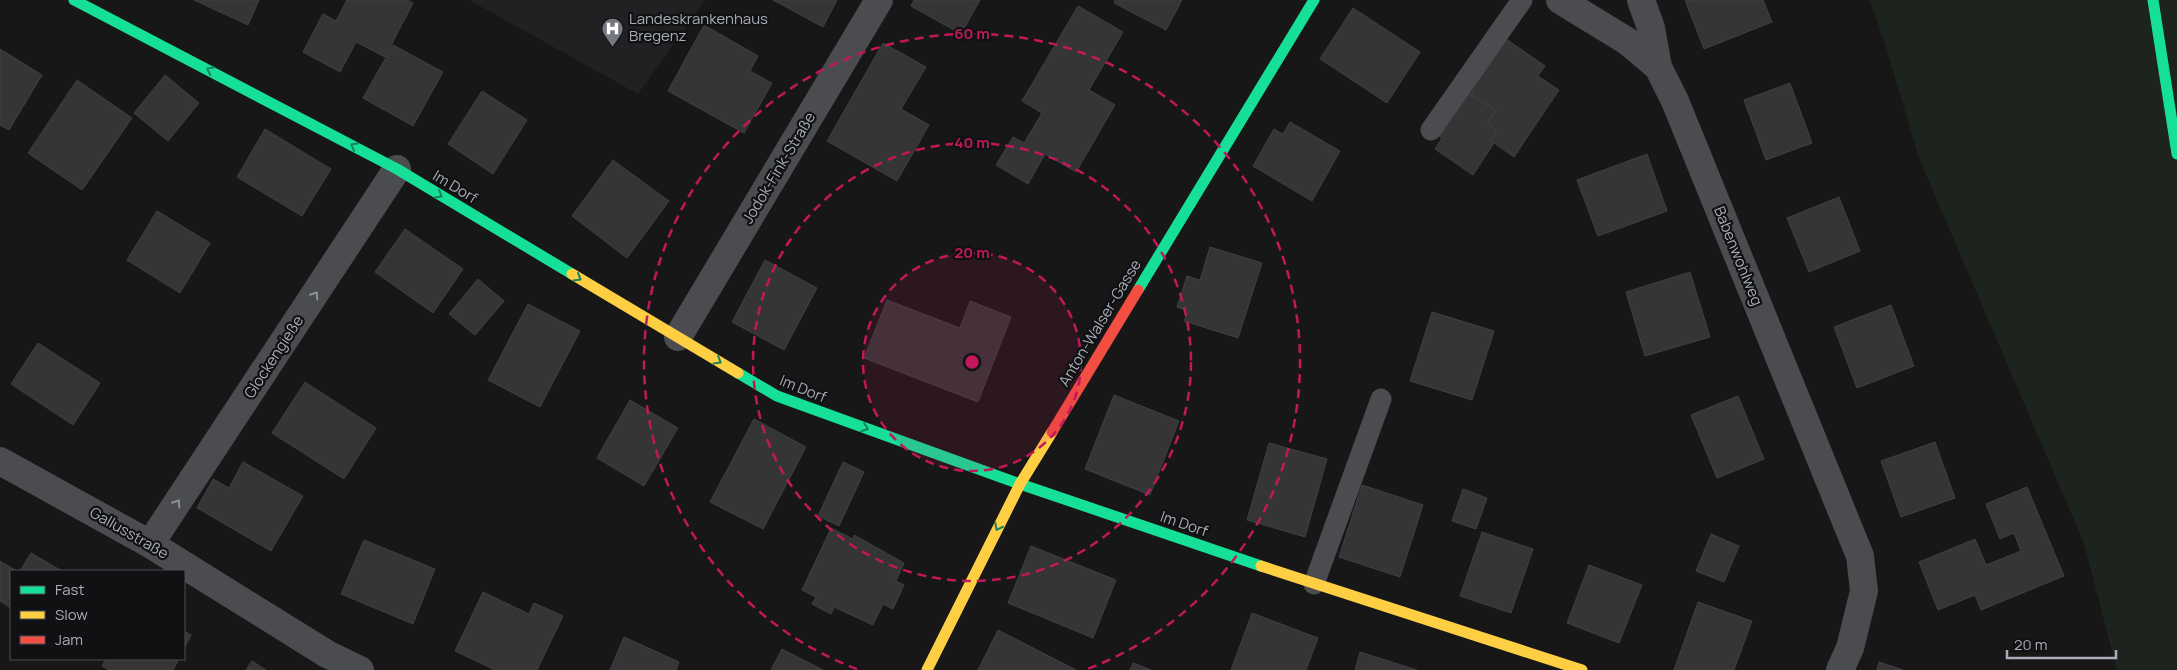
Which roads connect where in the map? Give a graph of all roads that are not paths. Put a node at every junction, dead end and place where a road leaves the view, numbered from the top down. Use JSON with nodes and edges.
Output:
{"nodes":[{"id":1,"x":74,"y":0,"type":"edge"},
{"id":2,"x":880,"y":0,"type":"edge"},
{"id":3,"x":1314,"y":0,"type":"edge"},
{"id":4,"x":1522,"y":0,"type":"edge"},
{"id":5,"x":1560,"y":0,"type":"edge"},
{"id":6,"x":1641,"y":0,"type":"edge"},
{"id":7,"x":2153,"y":0,"type":"edge"},
{"id":8,"x":1658,"y":67,"type":"junction"},
{"id":9,"x":1431,"y":130,"type":"dead end"},
{"id":10,"x":2177,"y":154,"type":"edge"},
{"id":11,"x":397,"y":169,"type":"junction"},
{"id":12,"x":678,"y":337,"type":"junction"},
{"id":13,"x":1380,"y":399,"type":"dead end"},
{"id":14,"x":0,"y":461,"type":"edge"},
{"id":15,"x":1020,"y":484,"type":"junction"},
{"id":16,"x":150,"y":544,"type":"junction"},
{"id":17,"x":1314,"y":584,"type":"junction"},
{"id":18,"x":360,"y":670,"type":"edge"},
{"id":19,"x":927,"y":670,"type":"edge"},
{"id":20,"x":1582,"y":670,"type":"edge"},
{"id":21,"x":1840,"y":670,"type":"edge"}],
"edges":[{"from":11,"to":1,"type":"street","name":"Im Dorf","one_way":true},
{"from":2,"to":12,"type":"street","name":"Jodok-Fink-Straße"},
{"from":3,"to":15,"type":"street","name":"Anton-Walser-Gasse"},
{"from":4,"to":9,"type":"lane"},
{"from":5,"to":8,"type":"street","name":"Babenwohlweg"},
{"from":6,"to":8,"type":"street"},
{"from":7,"to":10,"type":"street"},
{"from":8,"to":21,"type":"street","name":"Babenwohlweg"},
{"from":11,"to":12,"type":"street","name":"Im Dorf","one_way":true},
{"from":16,"to":11,"type":"street","name":"Glockengieße","one_way":true},
{"from":12,"to":15,"type":"street","name":"Im Dorf","one_way":true},
{"from":13,"to":17,"type":"lane"},
{"from":14,"to":16,"type":"street","name":"Gallusstraße"},
{"from":15,"to":17,"type":"street","name":"Im Dorf"},
{"from":15,"to":19,"type":"street","name":"Anton-Walser-Gasse","one_way":true},
{"from":16,"to":18,"type":"street","name":"Gallusstraße"},
{"from":17,"to":20,"type":"street","name":"Im Dorf"}]}
